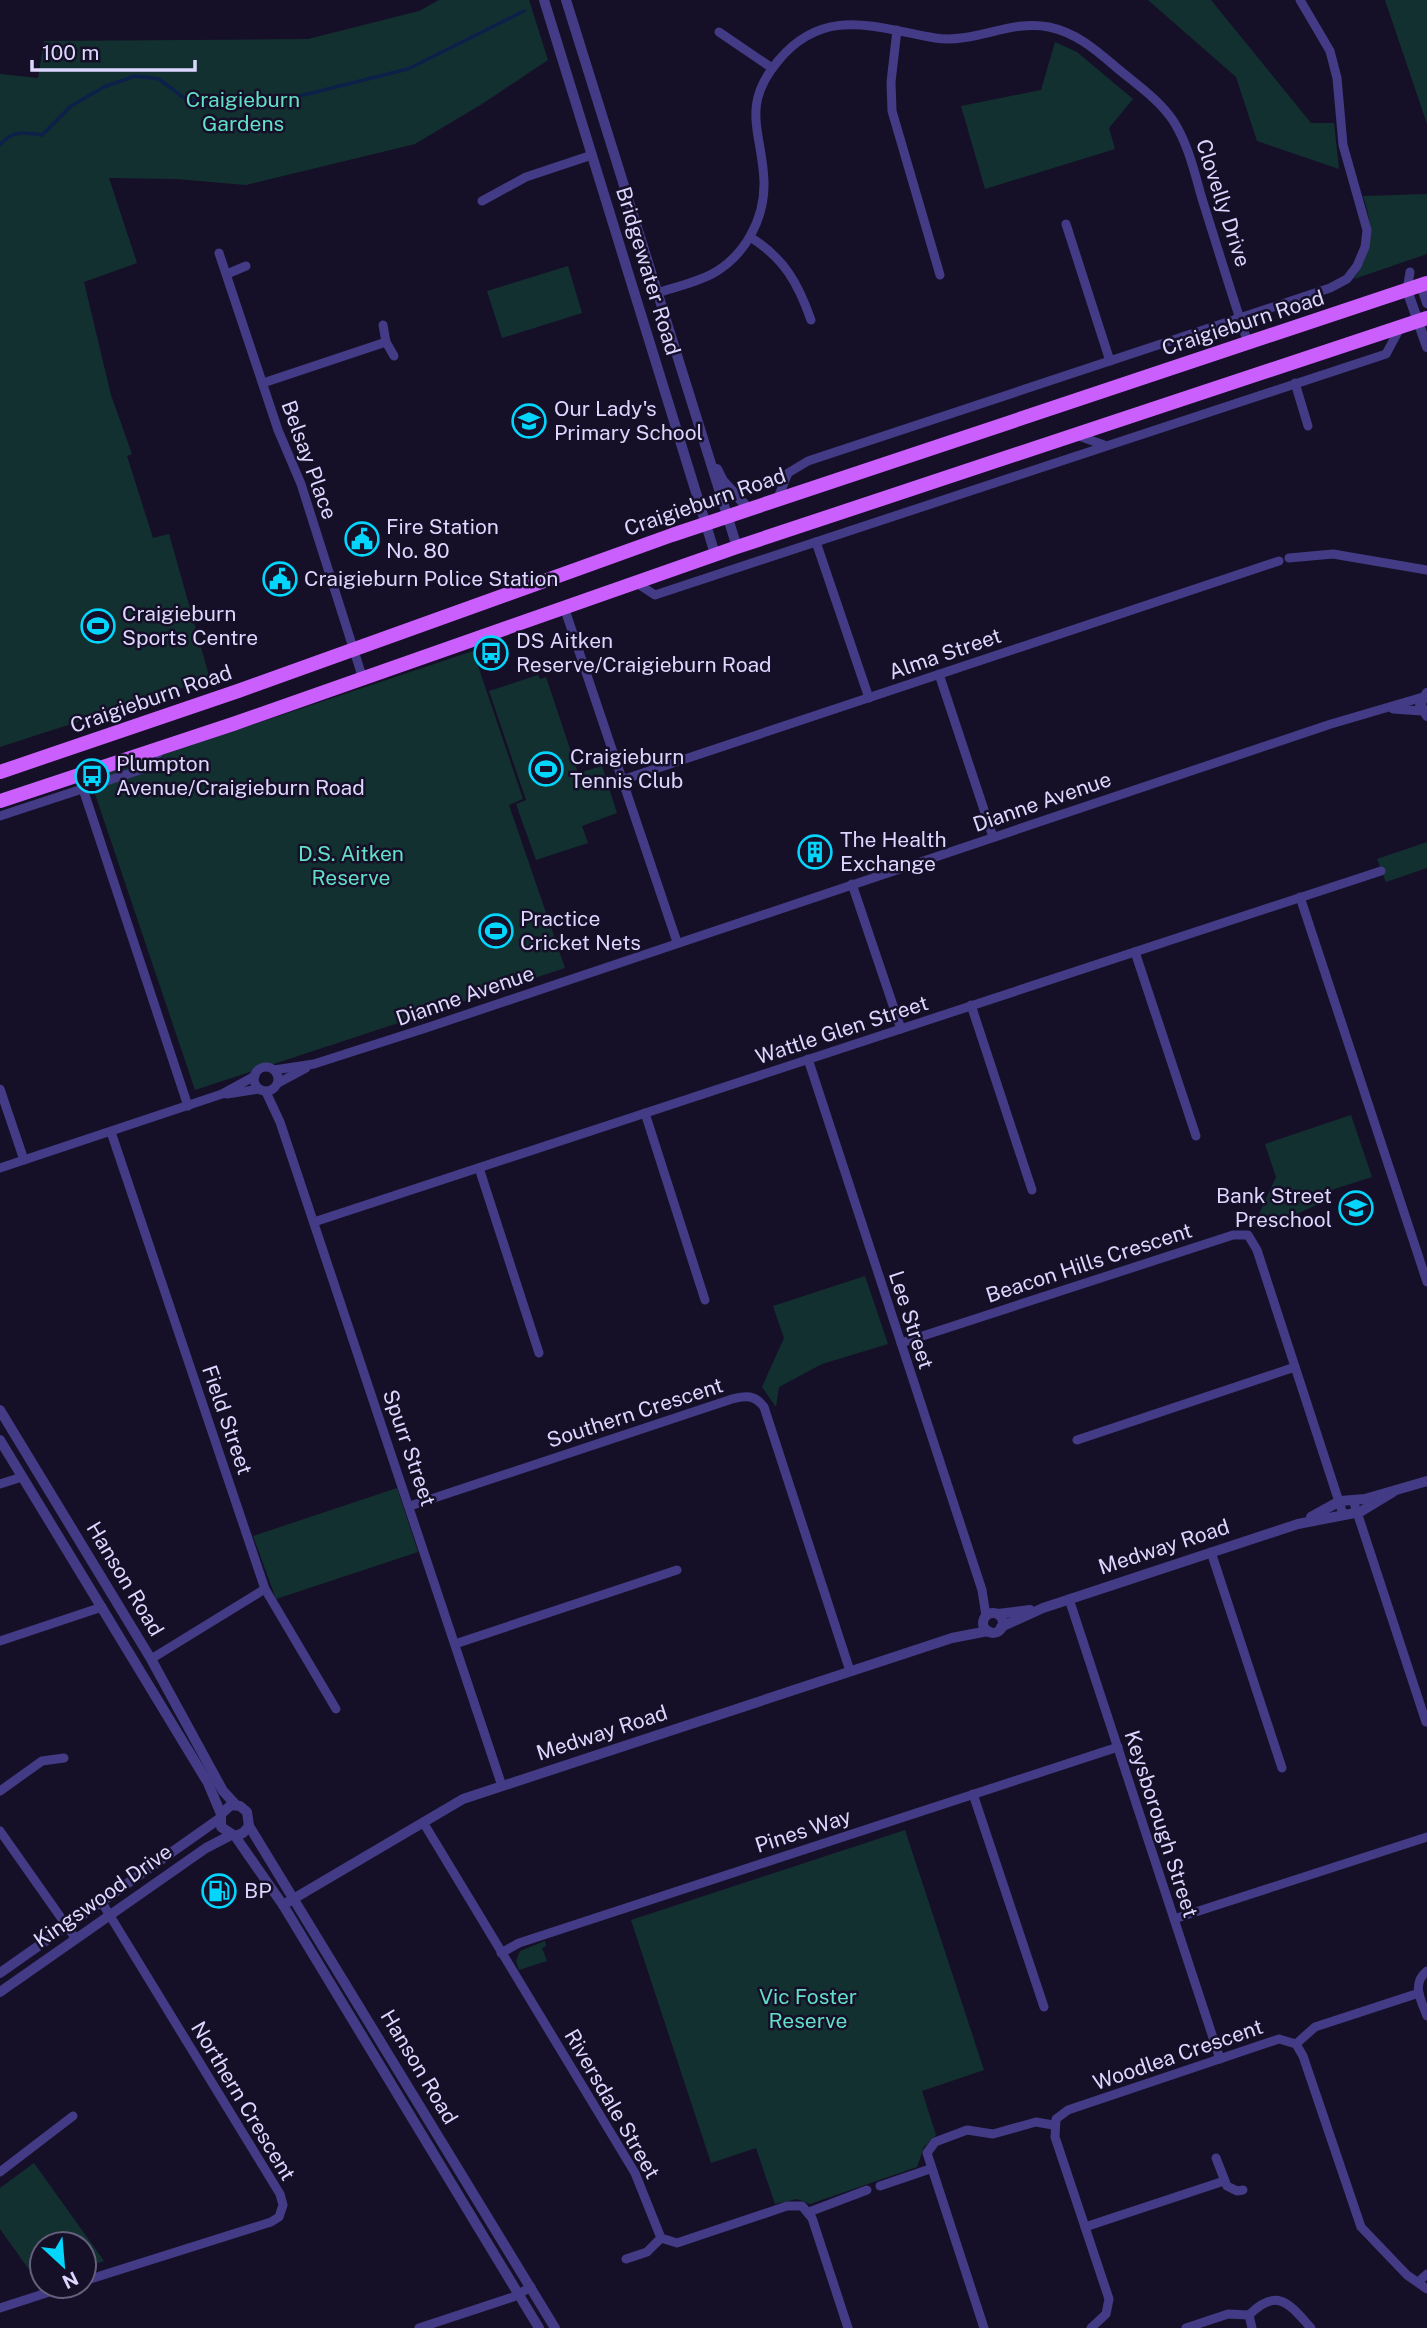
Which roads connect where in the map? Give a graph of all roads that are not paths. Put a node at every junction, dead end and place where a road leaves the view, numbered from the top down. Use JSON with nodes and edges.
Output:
{"nodes":[{"id":1,"x":566,"y":0,"type":"edge"},
{"id":2,"x":1300,"y":0,"type":"edge"},
{"id":3,"x":545,"y":2,"type":"edge"},
{"id":4,"x":897,"y":30,"type":"junction"},
{"id":5,"x":719,"y":32,"type":"dead end"},
{"id":6,"x":772,"y":68,"type":"junction"},
{"id":7,"x":592,"y":156,"type":"junction"},
{"id":8,"x":482,"y":201,"type":"dead end"},
{"id":9,"x":1066,"y":224,"type":"dead end"},
{"id":10,"x":750,"y":237,"type":"junction"},
{"id":11,"x":219,"y":253,"type":"dead end"},
{"id":12,"x":246,"y":267,"type":"dead end"},
{"id":13,"x":227,"y":274,"type":"junction"},
{"id":14,"x":940,"y":275,"type":"dead end"},
{"id":15,"x":1419,"y":286,"type":"edge"},
{"id":16,"x":657,"y":293,"type":"junction"},
{"id":17,"x":637,"y":300,"type":"junction"},
{"id":18,"x":1427,"y":303,"type":"edge"},
{"id":19,"x":1239,"y":318,"type":"junction"},
{"id":20,"x":811,"y":320,"type":"dead end"},
{"id":21,"x":1422,"y":320,"type":"edge"},
{"id":22,"x":383,"y":325,"type":"dead end"},
{"id":23,"x":1401,"y":326,"type":"junction"},
{"id":24,"x":386,"y":342,"type":"junction"},
{"id":25,"x":1248,"y":343,"type":"junction"},
{"id":26,"x":1427,"y":347,"type":"edge"},
{"id":27,"x":394,"y":356,"type":"dead end"},
{"id":28,"x":1110,"y":360,"type":"junction"},
{"id":29,"x":263,"y":383,"type":"junction"},
{"id":30,"x":1295,"y":383,"type":"junction"},
{"id":31,"x":1308,"y":426,"type":"dead end"},
{"id":32,"x":1074,"y":434,"type":"junction"},
{"id":33,"x":703,"y":442,"type":"junction"},
{"id":34,"x":1104,"y":446,"type":"junction"},
{"id":35,"x":683,"y":448,"type":"junction"},
{"id":36,"x":777,"y":500,"type":"junction"},
{"id":37,"x":749,"y":509,"type":"junction"},
{"id":38,"x":727,"y":517,"type":"junction"},
{"id":39,"x":705,"y":524,"type":"junction"},
{"id":40,"x":816,"y":542,"type":"junction"},
{"id":41,"x":737,"y":547,"type":"junction"},
{"id":42,"x":715,"y":554,"type":"junction"},
{"id":43,"x":1289,"y":558,"type":"dead end"},
{"id":44,"x":1279,"y":561,"type":"dead end"},
{"id":45,"x":1427,"y":570,"type":"edge"},
{"id":46,"x":635,"y":582,"type":"junction"},
{"id":47,"x":564,"y":607,"type":"junction"},
{"id":48,"x":359,"y":646,"type":"junction"},
{"id":49,"x":939,"y":674,"type":"junction"},
{"id":50,"x":363,"y":679,"type":"junction"},
{"id":51,"x":1425,"y":693,"type":"edge"},
{"id":52,"x":869,"y":698,"type":"junction"},
{"id":53,"x":1384,"y":709,"type":"junction"},
{"id":54,"x":1425,"y":715,"type":"edge"},
{"id":55,"x":160,"y":749,"type":"junction"},
{"id":56,"x":0,"y":772,"type":"edge"},
{"id":57,"x":622,"y":780,"type":"junction"},
{"id":58,"x":83,"y":789,"type":"junction"},
{"id":59,"x":0,"y":801,"type":"edge"},
{"id":60,"x":0,"y":816,"type":"edge"},
{"id":61,"x":993,"y":837,"type":"junction"},
{"id":62,"x":1381,"y":871,"type":"dead end"},
{"id":63,"x":852,"y":884,"type":"junction"},
{"id":64,"x":1300,"y":897,"type":"junction"},
{"id":65,"x":677,"y":942,"type":"junction"},
{"id":66,"x":1135,"y":952,"type":"junction"},
{"id":67,"x":971,"y":1006,"type":"junction"},
{"id":68,"x":901,"y":1029,"type":"junction"},
{"id":69,"x":808,"y":1059,"type":"junction"},
{"id":70,"x":314,"y":1064,"type":"junction"},
{"id":71,"x":274,"y":1070,"type":"junction"},
{"id":72,"x":255,"y":1076,"type":"junction"},
{"id":73,"x":270,"y":1088,"type":"junction"},
{"id":74,"x":0,"y":1089,"type":"edge"},
{"id":75,"x":222,"y":1094,"type":"junction"},
{"id":76,"x":188,"y":1106,"type":"junction"},
{"id":77,"x":645,"y":1113,"type":"junction"},
{"id":78,"x":111,"y":1132,"type":"junction"},
{"id":79,"x":1196,"y":1136,"type":"dead end"},
{"id":80,"x":24,"y":1160,"type":"junction"},
{"id":81,"x":0,"y":1168,"type":"edge"},
{"id":82,"x":479,"y":1168,"type":"junction"},
{"id":83,"x":1032,"y":1190,"type":"dead end"},
{"id":84,"x":314,"y":1222,"type":"junction"},
{"id":85,"x":1427,"y":1282,"type":"edge"},
{"id":86,"x":705,"y":1300,"type":"dead end"},
{"id":87,"x":901,"y":1343,"type":"junction"},
{"id":88,"x":539,"y":1353,"type":"dead end"},
{"id":89,"x":1295,"y":1367,"type":"junction"},
{"id":90,"x":0,"y":1410,"type":"edge"},
{"id":91,"x":0,"y":1440,"type":"edge"},
{"id":92,"x":1077,"y":1440,"type":"dead end"},
{"id":93,"x":37,"y":1471,"type":"junction"},
{"id":94,"x":22,"y":1477,"type":"junction"},
{"id":95,"x":1427,"y":1481,"type":"edge"},
{"id":96,"x":0,"y":1485,"type":"edge"},
{"id":97,"x":1393,"y":1492,"type":"junction"},
{"id":98,"x":1353,"y":1500,"type":"junction"},
{"id":99,"x":1340,"y":1501,"type":"junction"},
{"id":100,"x":410,"y":1506,"type":"junction"},
{"id":101,"x":1357,"y":1513,"type":"junction"},
{"id":102,"x":1343,"y":1514,"type":"junction"},
{"id":103,"x":1298,"y":1524,"type":"junction"},
{"id":104,"x":1211,"y":1552,"type":"junction"},
{"id":105,"x":677,"y":1570,"type":"dead end"},
{"id":106,"x":265,"y":1589,"type":"junction"},
{"id":107,"x":1069,"y":1599,"type":"junction"},
{"id":108,"x":115,"y":1601,"type":"junction"},
{"id":109,"x":102,"y":1607,"type":"junction"},
{"id":110,"x":1043,"y":1608,"type":"junction"},
{"id":111,"x":991,"y":1616,"type":"junction"},
{"id":112,"x":1001,"y":1627,"type":"junction"},
{"id":113,"x":988,"y":1631,"type":"junction"},
{"id":114,"x":952,"y":1637,"type":"junction"},
{"id":115,"x":0,"y":1641,"type":"edge"},
{"id":116,"x":455,"y":1644,"type":"junction"},
{"id":117,"x":151,"y":1659,"type":"junction"},
{"id":118,"x":138,"y":1667,"type":"junction"},
{"id":119,"x":850,"y":1671,"type":"junction"},
{"id":120,"x":336,"y":1709,"type":"dead end"},
{"id":121,"x":1426,"y":1722,"type":"edge"},
{"id":122,"x":1118,"y":1746,"type":"junction"},
{"id":123,"x":64,"y":1758,"type":"dead end"},
{"id":124,"x":1282,"y":1768,"type":"dead end"},
{"id":125,"x":502,"y":1786,"type":"junction"},
{"id":126,"x":0,"y":1791,"type":"edge"},
{"id":127,"x":973,"y":1794,"type":"junction"},
{"id":128,"x":236,"y":1805,"type":"junction"},
{"id":129,"x":220,"y":1816,"type":"junction"},
{"id":130,"x":423,"y":1822,"type":"junction"},
{"id":131,"x":249,"y":1826,"type":"junction"},
{"id":132,"x":0,"y":1830,"type":"edge"},
{"id":133,"x":233,"y":1835,"type":"junction"},
{"id":134,"x":1427,"y":1837,"type":"edge"},
{"id":135,"x":173,"y":1853,"type":"junction"},
{"id":136,"x":181,"y":1866,"type":"junction"},
{"id":137,"x":295,"y":1899,"type":"junction"},
{"id":138,"x":101,"y":1901,"type":"junction"},
{"id":139,"x":283,"y":1905,"type":"junction"},
{"id":140,"x":111,"y":1915,"type":"junction"},
{"id":141,"x":1174,"y":1920,"type":"junction"},
{"id":142,"x":67,"y":1926,"type":"junction"},
{"id":143,"x":76,"y":1939,"type":"junction"},
{"id":144,"x":501,"y":1953,"type":"junction"},
{"id":145,"x":1427,"y":1971,"type":"edge"},
{"id":146,"x":0,"y":1973,"type":"edge"},
{"id":147,"x":0,"y":1992,"type":"edge"},
{"id":148,"x":1419,"y":1993,"type":"junction"},
{"id":149,"x":1044,"y":2007,"type":"dead end"},
{"id":150,"x":1427,"y":2016,"type":"edge"},
{"id":151,"x":1296,"y":2044,"type":"junction"},
{"id":152,"x":1220,"y":2059,"type":"junction"},
{"id":153,"x":73,"y":2116,"type":"dead end"},
{"id":154,"x":1054,"y":2125,"type":"junction"},
{"id":155,"x":1216,"y":2158,"type":"dead end"},
{"id":156,"x":930,"y":2169,"type":"junction"},
{"id":157,"x":0,"y":2172,"type":"edge"},
{"id":158,"x":1224,"y":2181,"type":"junction"},
{"id":159,"x":880,"y":2186,"type":"dead end"},
{"id":160,"x":867,"y":2190,"type":"dead end"},
{"id":161,"x":1243,"y":2190,"type":"dead end"},
{"id":162,"x":809,"y":2212,"type":"junction"},
{"id":163,"x":1085,"y":2227,"type":"junction"},
{"id":164,"x":661,"y":2238,"type":"junction"},
{"id":165,"x":626,"y":2259,"type":"dead end"},
{"id":166,"x":1427,"y":2274,"type":"edge"},
{"id":167,"x":98,"y":2277,"type":"edge"},
{"id":168,"x":1418,"y":2282,"type":"junction"},
{"id":169,"x":531,"y":2287,"type":"junction"},
{"id":170,"x":1427,"y":2289,"type":"edge"},
{"id":171,"x":519,"y":2294,"type":"junction"},
{"id":172,"x":28,"y":2299,"type":"edge"},
{"id":173,"x":0,"y":2308,"type":"edge"},
{"id":174,"x":1249,"y":2315,"type":"junction"},
{"id":175,"x":419,"y":2328,"type":"edge"},
{"id":176,"x":539,"y":2328,"type":"edge"},
{"id":177,"x":555,"y":2328,"type":"edge"},
{"id":178,"x":848,"y":2328,"type":"edge"},
{"id":179,"x":984,"y":2328,"type":"edge"},
{"id":180,"x":1091,"y":2328,"type":"edge"},
{"id":181,"x":1186,"y":2328,"type":"edge"},
{"id":182,"x":1252,"y":2328,"type":"edge"},
{"id":183,"x":1311,"y":2328,"type":"edge"}],
"edges":[{"from":1,"to":16,"type":"street","name":"Bridgewater Road"},
{"from":2,"to":19,"type":"street"},
{"from":3,"to":7,"type":"street","name":"Bridgewater Road"},
{"from":4,"to":6,"type":"street","name":"Clovelly Drive"},
{"from":4,"to":14,"type":"street"},
{"from":4,"to":19,"type":"street","name":"Clovelly Drive"},
{"from":5,"to":6,"type":"street"},
{"from":6,"to":10,"type":"street","name":"Clovelly Drive"},
{"from":7,"to":8,"type":"street"},
{"from":7,"to":17,"type":"street","name":"Bridgewater Road"},
{"from":9,"to":28,"type":"street"},
{"from":10,"to":16,"type":"street","name":"Clovelly Drive"},
{"from":10,"to":20,"type":"street"},
{"from":11,"to":13,"type":"street","name":"Belsay Place"},
{"from":12,"to":13,"type":"street"},
{"from":13,"to":29,"type":"street","name":"Belsay Place"},
{"from":15,"to":18,"type":"street"},
{"from":15,"to":21,"type":"street"},
{"from":15,"to":25,"type":"main road","name":"Craigieburn Road"},
{"from":16,"to":17,"type":"street","name":"Clovelly Drive"},
{"from":16,"to":33,"type":"street","name":"Bridgewater Road"},
{"from":17,"to":35,"type":"street","name":"Bridgewater Road"},
{"from":19,"to":25,"type":"street","name":"Clovelly Drive"},
{"from":19,"to":28,"type":"street"},
{"from":21,"to":23,"type":"main road"},
{"from":21,"to":26,"type":"street"},
{"from":22,"to":24,"type":"street"},
{"from":23,"to":30,"type":"street"},
{"from":23,"to":32,"type":"main road"},
{"from":24,"to":27,"type":"street"},
{"from":24,"to":29,"type":"street"},
{"from":25,"to":36,"type":"main road","name":"Craigieburn Road"},
{"from":28,"to":36,"type":"street"},
{"from":29,"to":48,"type":"street","name":"Belsay Place"},
{"from":30,"to":31,"type":"street"},
{"from":30,"to":34,"type":"street"},
{"from":32,"to":34,"type":"street"},
{"from":32,"to":41,"type":"main road"},
{"from":33,"to":35,"type":"street"},
{"from":33,"to":37,"type":"street"},
{"from":33,"to":38,"type":"street","name":"Bridgewater Road"},
{"from":34,"to":40,"type":"street"},
{"from":35,"to":39,"type":"street","name":"Bridgewater Road"},
{"from":36,"to":37,"type":"main road","name":"Craigieburn Road"},
{"from":37,"to":38,"type":"main road","name":"Craigieburn Road"},
{"from":38,"to":39,"type":"main road","name":"Craigieburn Road"},
{"from":38,"to":41,"type":"street","name":"Bridgewater Road"},
{"from":39,"to":42,"type":"street","name":"Bridgewater Road"},
{"from":39,"to":48,"type":"main road","name":"Craigieburn Road"},
{"from":40,"to":46,"type":"street"},
{"from":40,"to":52,"type":"street"},
{"from":41,"to":42,"type":"main road"},
{"from":42,"to":46,"type":"main road"},
{"from":43,"to":45,"type":"street"},
{"from":44,"to":49,"type":"street","name":"Alma Street"},
{"from":46,"to":47,"type":"main road"},
{"from":47,"to":50,"type":"main road"},
{"from":47,"to":57,"type":"street"},
{"from":48,"to":50,"type":"street","name":"Belsay Place"},
{"from":48,"to":56,"type":"main road","name":"Craigieburn Road"},
{"from":49,"to":52,"type":"street","name":"Alma Street"},
{"from":49,"to":61,"type":"street"},
{"from":50,"to":55,"type":"main road"},
{"from":51,"to":53,"type":"street","name":"Dianne Avenue"},
{"from":51,"to":54,"type":"street"},
{"from":52,"to":57,"type":"street","name":"Alma Street"},
{"from":53,"to":54,"type":"street","name":"Dianne Avenue"},
{"from":53,"to":61,"type":"street","name":"Dianne Avenue"},
{"from":55,"to":58,"type":"street"},
{"from":55,"to":59,"type":"main road"},
{"from":57,"to":65,"type":"street"},
{"from":58,"to":60,"type":"street"},
{"from":58,"to":76,"type":"street"},
{"from":61,"to":63,"type":"street","name":"Dianne Avenue"},
{"from":62,"to":64,"type":"street","name":"Wattle Glen Street"},
{"from":63,"to":65,"type":"street","name":"Dianne Avenue"},
{"from":63,"to":68,"type":"street"},
{"from":64,"to":66,"type":"street","name":"Wattle Glen Street"},
{"from":64,"to":85,"type":"street"},
{"from":65,"to":70,"type":"street","name":"Dianne Avenue"},
{"from":66,"to":67,"type":"street","name":"Wattle Glen Street"},
{"from":66,"to":79,"type":"street"},
{"from":67,"to":68,"type":"street","name":"Wattle Glen Street"},
{"from":67,"to":83,"type":"street"},
{"from":68,"to":69,"type":"street","name":"Wattle Glen Street"},
{"from":69,"to":77,"type":"street","name":"Wattle Glen Street"},
{"from":69,"to":87,"type":"street","name":"Lee Street"},
{"from":70,"to":71,"type":"street","name":"Dianne Avenue"},
{"from":70,"to":73,"type":"street","name":"Dianne Avenue"},
{"from":71,"to":72,"type":"street","name":"Dianne Avenue"},
{"from":71,"to":73,"type":"street"},
{"from":72,"to":73,"type":"street"},
{"from":72,"to":75,"type":"street","name":"Dianne Avenue"},
{"from":73,"to":75,"type":"street","name":"Dianne Avenue"},
{"from":73,"to":84,"type":"street","name":"Spurr Street"},
{"from":74,"to":80,"type":"street"},
{"from":75,"to":76,"type":"street","name":"Dianne Avenue"},
{"from":76,"to":78,"type":"street","name":"Dianne Avenue"},
{"from":77,"to":82,"type":"street","name":"Wattle Glen Street"},
{"from":77,"to":86,"type":"street"},
{"from":78,"to":80,"type":"street","name":"Dianne Avenue"},
{"from":78,"to":106,"type":"street","name":"Field Street"},
{"from":80,"to":81,"type":"street","name":"Dianne Avenue"},
{"from":82,"to":84,"type":"street","name":"Wattle Glen Street"},
{"from":82,"to":88,"type":"street"},
{"from":84,"to":100,"type":"street","name":"Spurr Street"},
{"from":87,"to":89,"type":"street","name":"Beacon Hills Crescent"},
{"from":87,"to":111,"type":"street","name":"Lee Street"},
{"from":89,"to":92,"type":"street"},
{"from":89,"to":99,"type":"street","name":"Beacon Hills Crescent"},
{"from":90,"to":93,"type":"street","name":"Hanson Road"},
{"from":91,"to":94,"type":"street","name":"Hanson Road"},
{"from":93,"to":94,"type":"street"},
{"from":93,"to":108,"type":"street","name":"Hanson Road"},
{"from":94,"to":96,"type":"street"},
{"from":94,"to":109,"type":"street","name":"Hanson Road"},
{"from":95,"to":97,"type":"street","name":"Medway Road"},
{"from":97,"to":98,"type":"street","name":"Medway Road"},
{"from":97,"to":101,"type":"street","name":"Medway Road"},
{"from":98,"to":99,"type":"street","name":"Medway Road"},
{"from":98,"to":101,"type":"street"},
{"from":99,"to":102,"type":"street","name":"Beacon Hills Crescent"},
{"from":99,"to":103,"type":"street","name":"Medway Road"},
{"from":100,"to":116,"type":"street","name":"Spurr Street"},
{"from":100,"to":119,"type":"street","name":"Southern Crescent"},
{"from":101,"to":102,"type":"street","name":"Medway Road"},
{"from":101,"to":121,"type":"street"},
{"from":102,"to":103,"type":"street","name":"Medway Road"},
{"from":103,"to":104,"type":"street","name":"Medway Road"},
{"from":104,"to":107,"type":"street","name":"Medway Road"},
{"from":104,"to":124,"type":"street"},
{"from":105,"to":116,"type":"street"},
{"from":106,"to":117,"type":"street"},
{"from":106,"to":120,"type":"street","name":"Field Street"},
{"from":107,"to":110,"type":"street","name":"Medway Road"},
{"from":107,"to":122,"type":"street","name":"Keysborough Street"},
{"from":108,"to":109,"type":"street"},
{"from":108,"to":117,"type":"street","name":"Hanson Road"},
{"from":109,"to":115,"type":"street"},
{"from":109,"to":118,"type":"street","name":"Hanson Road"},
{"from":110,"to":111,"type":"street","name":"Medway Road"},
{"from":110,"to":112,"type":"street","name":"Medway Road"},
{"from":111,"to":112,"type":"street"},
{"from":111,"to":113,"type":"street"},
{"from":111,"to":114,"type":"street","name":"Medway Road"},
{"from":112,"to":113,"type":"street"},
{"from":113,"to":114,"type":"street","name":"Medway Road"},
{"from":114,"to":119,"type":"street","name":"Medway Road"},
{"from":116,"to":125,"type":"street","name":"Spurr Street"},
{"from":117,"to":118,"type":"street"},
{"from":117,"to":128,"type":"street","name":"Hanson Road"},
{"from":118,"to":129,"type":"street","name":"Hanson Road"},
{"from":119,"to":125,"type":"street","name":"Medway Road"},
{"from":122,"to":127,"type":"street","name":"Pines Way"},
{"from":122,"to":141,"type":"street","name":"Keysborough Street"},
{"from":123,"to":126,"type":"street"},
{"from":125,"to":130,"type":"street","name":"Medway Road"},
{"from":127,"to":144,"type":"street","name":"Pines Way"},
{"from":127,"to":149,"type":"street"},
{"from":128,"to":129,"type":"street"},
{"from":128,"to":131,"type":"street"},
{"from":129,"to":133,"type":"street"},
{"from":129,"to":135,"type":"street","name":"Kingswood Drive"},
{"from":130,"to":137,"type":"street","name":"Medway Road"},
{"from":130,"to":144,"type":"street","name":"Riversdale Street"},
{"from":131,"to":133,"type":"street"},
{"from":131,"to":137,"type":"street","name":"Hanson Road"},
{"from":132,"to":142,"type":"street"},
{"from":133,"to":136,"type":"street","name":"Kingswood Drive"},
{"from":133,"to":139,"type":"street","name":"Hanson Road"},
{"from":134,"to":141,"type":"street"},
{"from":135,"to":136,"type":"street"},
{"from":135,"to":138,"type":"street","name":"Kingswood Drive"},
{"from":136,"to":140,"type":"street","name":"Kingswood Drive"},
{"from":137,"to":139,"type":"street","name":"Medway Road"},
{"from":137,"to":169,"type":"street","name":"Hanson Road"},
{"from":138,"to":140,"type":"street","name":"Northern Crescent"},
{"from":138,"to":142,"type":"street","name":"Kingswood Drive"},
{"from":139,"to":171,"type":"street","name":"Hanson Road"},
{"from":140,"to":143,"type":"street","name":"Kingswood Drive"},
{"from":140,"to":167,"type":"street","name":"Northern Crescent"},
{"from":141,"to":152,"type":"street","name":"Keysborough Street"},
{"from":142,"to":143,"type":"street"},
{"from":142,"to":146,"type":"street","name":"Kingswood Drive"},
{"from":143,"to":147,"type":"street","name":"Kingswood Drive"},
{"from":144,"to":164,"type":"street","name":"Riversdale Street"},
{"from":145,"to":148,"type":"street"},
{"from":148,"to":150,"type":"street"},
{"from":148,"to":151,"type":"street"},
{"from":151,"to":152,"type":"street","name":"Woodlea Crescent"},
{"from":151,"to":168,"type":"street","name":"Woodlea Crescent"},
{"from":152,"to":154,"type":"street","name":"Woodlea Crescent"},
{"from":153,"to":157,"type":"street"},
{"from":154,"to":156,"type":"street"},
{"from":154,"to":163,"type":"street"},
{"from":155,"to":158,"type":"street"},
{"from":156,"to":159,"type":"street"},
{"from":156,"to":179,"type":"street"},
{"from":158,"to":161,"type":"street"},
{"from":158,"to":163,"type":"street"},
{"from":160,"to":162,"type":"street"},
{"from":162,"to":164,"type":"street"},
{"from":162,"to":178,"type":"street"},
{"from":163,"to":180,"type":"street"},
{"from":164,"to":165,"type":"street"},
{"from":166,"to":168,"type":"street"},
{"from":168,"to":170,"type":"street","name":"Woodlea Crescent"},
{"from":169,"to":171,"type":"street"},
{"from":169,"to":177,"type":"street","name":"Hanson Road"},
{"from":171,"to":175,"type":"street"},
{"from":171,"to":176,"type":"street","name":"Hanson Road"},
{"from":172,"to":173,"type":"street"},
{"from":174,"to":181,"type":"street"},
{"from":174,"to":182,"type":"street"},
{"from":174,"to":183,"type":"street"}]}
